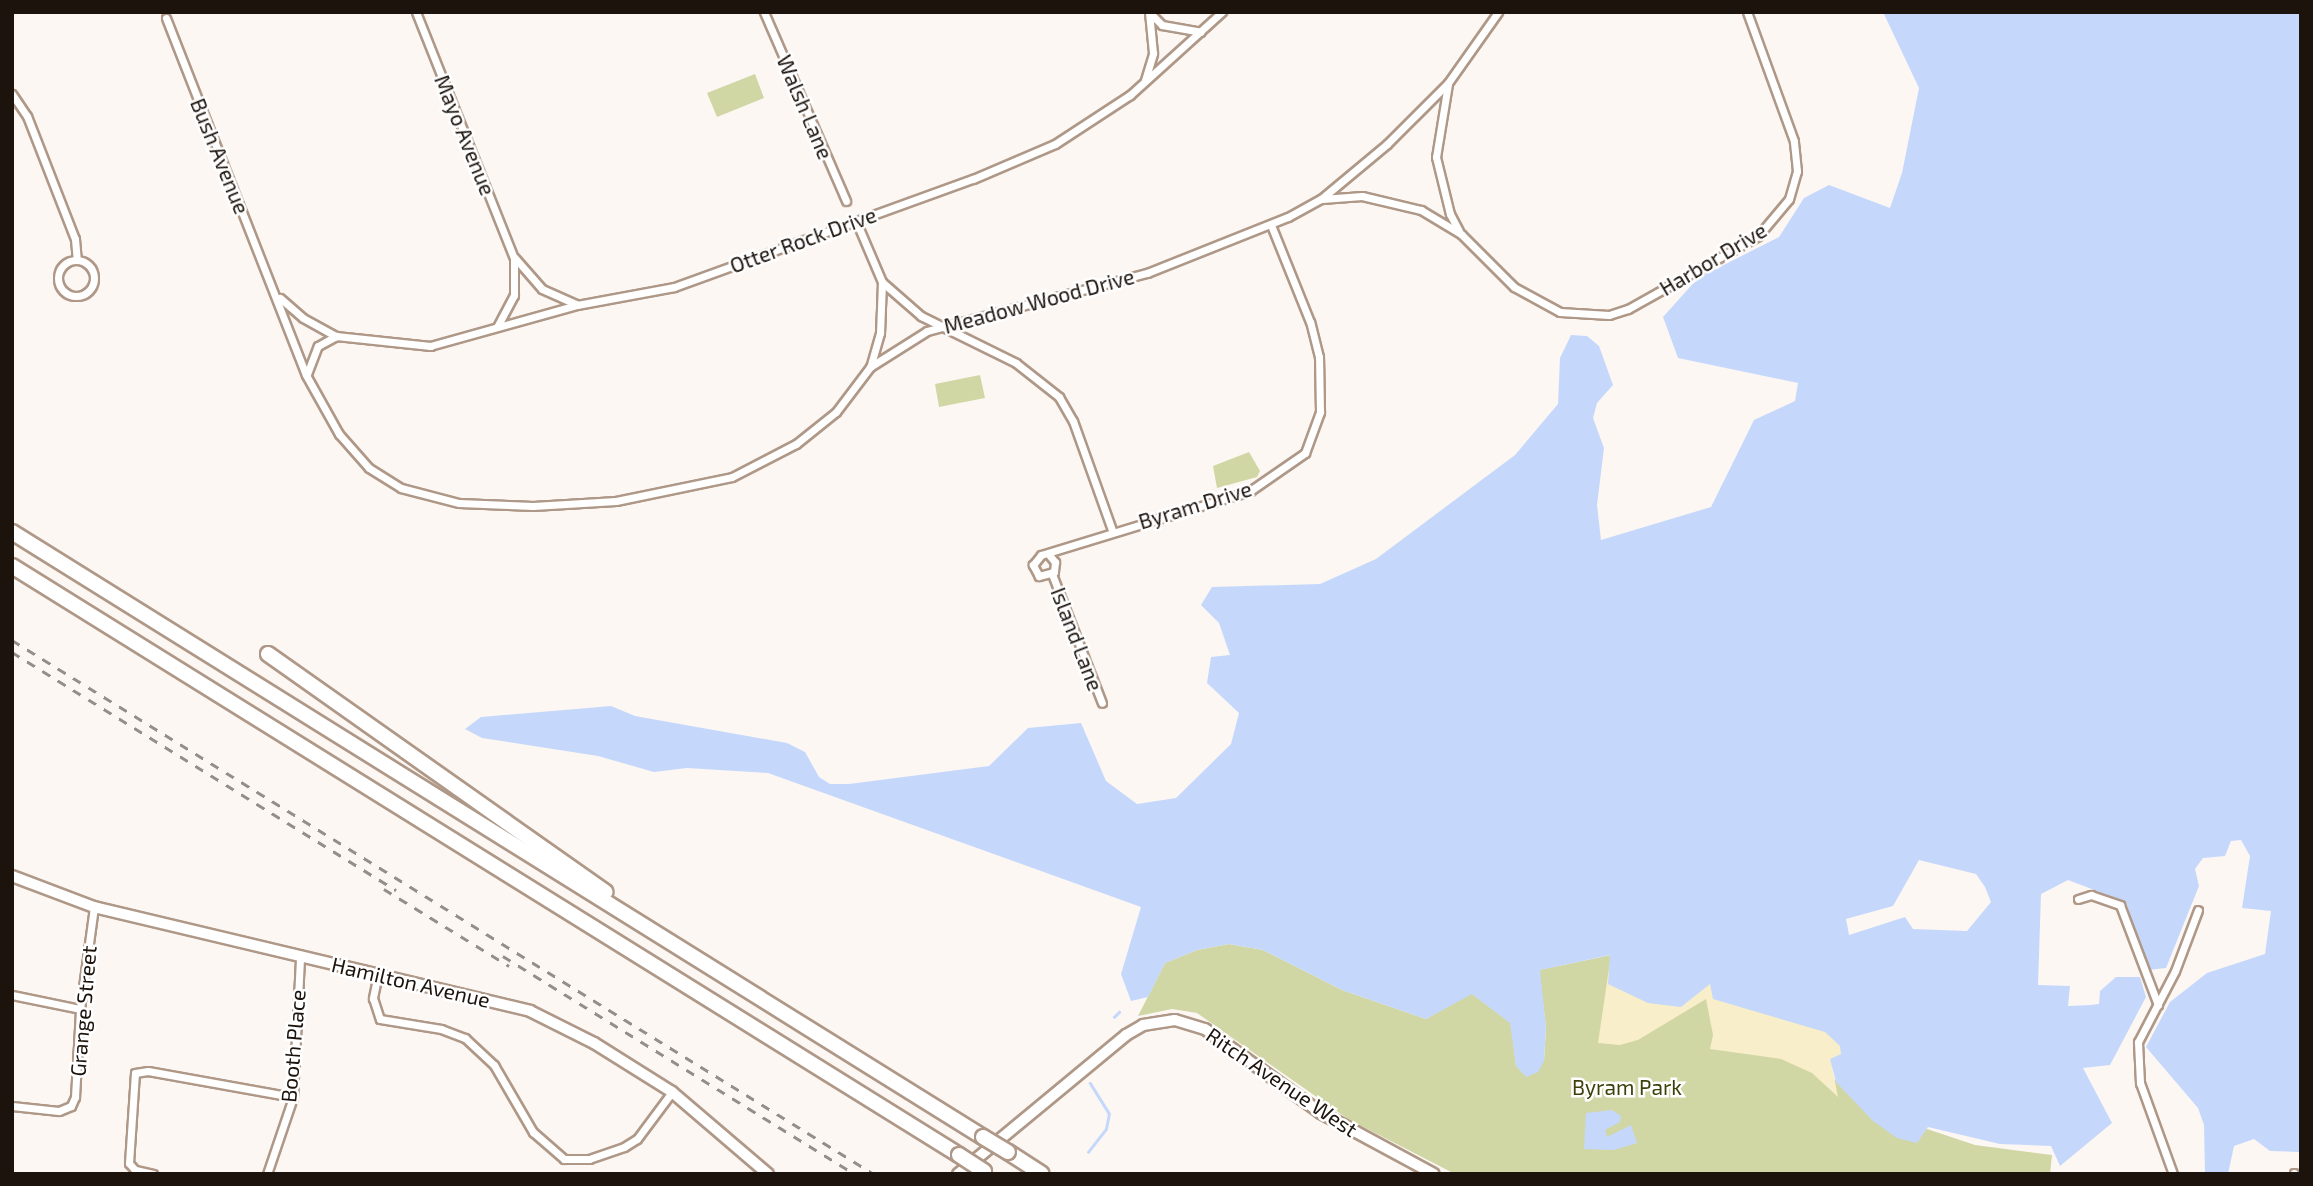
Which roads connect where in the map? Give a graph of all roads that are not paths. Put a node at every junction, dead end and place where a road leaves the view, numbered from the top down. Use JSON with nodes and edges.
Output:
{"nodes":[{"id":1,"x":416,"y":12,"type":"edge"},
{"id":2,"x":764,"y":12,"type":"edge"},
{"id":3,"x":1149,"y":12,"type":"edge"},
{"id":4,"x":1222,"y":12,"type":"edge"},
{"id":5,"x":1498,"y":12,"type":"edge"},
{"id":6,"x":1747,"y":12,"type":"edge"},
{"id":7,"x":166,"y":19,"type":"dead end"},
{"id":8,"x":1199,"y":32,"type":"junction"},
{"id":9,"x":1145,"y":81,"type":"junction"},
{"id":10,"x":1448,"y":83,"type":"junction"},
{"id":11,"x":12,"y":94,"type":"edge"},
{"id":12,"x":1321,"y":199,"type":"junction"},
{"id":13,"x":846,"y":201,"type":"dead end"},
{"id":14,"x":856,"y":221,"type":"junction"},
{"id":15,"x":1271,"y":225,"type":"junction"},
{"id":16,"x":1461,"y":234,"type":"junction"},
{"id":17,"x":514,"y":258,"type":"junction"},
{"id":18,"x":77,"y":260,"type":"junction"},
{"id":19,"x":882,"y":282,"type":"junction"},
{"id":20,"x":274,"y":293,"type":"junction"},
{"id":21,"x":577,"y":304,"type":"junction"},
{"id":22,"x":938,"y":326,"type":"junction"},
{"id":23,"x":497,"y":327,"type":"junction"},
{"id":24,"x":336,"y":336,"type":"junction"},
{"id":25,"x":870,"y":367,"type":"junction"},
{"id":26,"x":306,"y":375,"type":"junction"},
{"id":27,"x":1112,"y":530,"type":"junction"},
{"id":28,"x":12,"y":532,"type":"edge"},
{"id":29,"x":1050,"y":556,"type":"junction"},
{"id":30,"x":12,"y":566,"type":"edge"},
{"id":31,"x":1052,"y":574,"type":"junction"},
{"id":32,"x":268,"y":654,"type":"dead end"},
{"id":33,"x":1102,"y":704,"type":"dead end"},
{"id":34,"x":12,"y":876,"type":"edge"},
{"id":35,"x":2078,"y":899,"type":"dead end"},
{"id":36,"x":94,"y":907,"type":"junction"},
{"id":37,"x":2198,"y":910,"type":"dead end"},
{"id":38,"x":671,"y":943,"type":"junction"},
{"id":39,"x":300,"y":957,"type":"junction"},
{"id":40,"x":377,"y":975,"type":"junction"},
{"id":41,"x":12,"y":995,"type":"edge"},
{"id":42,"x":2158,"y":1004,"type":"junction"},
{"id":43,"x":80,"y":1009,"type":"junction"},
{"id":44,"x":672,"y":1092,"type":"junction"},
{"id":45,"x":293,"y":1097,"type":"junction"},
{"id":46,"x":12,"y":1106,"type":"edge"},
{"id":47,"x":986,"y":1173,"type":"edge"},
{"id":48,"x":152,"y":1174,"type":"edge"},
{"id":49,"x":267,"y":1174,"type":"edge"},
{"id":50,"x":768,"y":1174,"type":"edge"},
{"id":51,"x":958,"y":1174,"type":"edge"},
{"id":52,"x":1042,"y":1174,"type":"edge"},
{"id":53,"x":1434,"y":1174,"type":"edge"},
{"id":54,"x":2173,"y":1174,"type":"edge"}],
"edges":[{"from":1,"to":17,"type":"street","name":"Mayo Avenue"},
{"from":2,"to":13,"type":"street","name":"Walsh Lane"},
{"from":3,"to":8,"type":"street"},
{"from":3,"to":9,"type":"street"},
{"from":4,"to":8,"type":"street","name":"Otter Rock Drive"},
{"from":5,"to":10,"type":"street","name":"Meadow Wood Drive"},
{"from":6,"to":16,"type":"street","name":"Harbor Drive"},
{"from":7,"to":20,"type":"street","name":"Bush Avenue"},
{"from":8,"to":9,"type":"street","name":"Otter Rock Drive"},
{"from":9,"to":14,"type":"street","name":"Otter Rock Drive"},
{"from":10,"to":12,"type":"street","name":"Meadow Wood Drive"},
{"from":10,"to":16,"type":"street","name":"Harbor Drive"},
{"from":11,"to":18,"type":"street"},
{"from":12,"to":15,"type":"street","name":"Meadow Wood Drive"},
{"from":12,"to":16,"type":"street","name":"Harbor Drive"},
{"from":14,"to":19,"type":"street"},
{"from":14,"to":21,"type":"street","name":"Otter Rock Drive"},
{"from":15,"to":22,"type":"street","name":"Meadow Wood Drive"},
{"from":15,"to":27,"type":"street","name":"Byram Drive"},
{"from":17,"to":21,"type":"street","name":"Mayo Avenue"},
{"from":17,"to":23,"type":"street","name":"Mayo Avenue"},
{"from":18,"to":18,"type":"street"},
{"from":19,"to":22,"type":"street"},
{"from":19,"to":25,"type":"street"},
{"from":20,"to":24,"type":"street","name":"Otter Rock Drive"},
{"from":20,"to":26,"type":"street","name":"Meadow Wood Drive"},
{"from":21,"to":23,"type":"street","name":"Otter Rock Drive"},
{"from":22,"to":25,"type":"street","name":"Meadow Wood Drive"},
{"from":22,"to":27,"type":"street"},
{"from":23,"to":24,"type":"street","name":"Otter Rock Drive"},
{"from":24,"to":26,"type":"street"},
{"from":25,"to":26,"type":"street","name":"Meadow Wood Drive"},
{"from":27,"to":29,"type":"street","name":"Byram Drive"},
{"from":28,"to":38,"type":"highway"},
{"from":29,"to":31,"type":"street"},
{"from":29,"to":31,"type":"street"},
{"from":30,"to":47,"type":"highway","bridge":true},
{"from":31,"to":33,"type":"street","name":"Island Lane"},
{"from":32,"to":38,"type":"highway"},
{"from":34,"to":36,"type":"main road","name":"Hamilton Avenue"},
{"from":35,"to":42,"type":"street"},
{"from":36,"to":39,"type":"main road","name":"Hamilton Avenue"},
{"from":36,"to":43,"type":"street","name":"Grange Street"},
{"from":37,"to":42,"type":"street"},
{"from":38,"to":52,"type":"highway","bridge":true},
{"from":39,"to":40,"type":"main road","name":"Hamilton Avenue"},
{"from":39,"to":45,"type":"street","name":"Booth Place"},
{"from":40,"to":44,"type":"main road","name":"Hamilton Avenue"},
{"from":40,"to":44,"type":"street"},
{"from":41,"to":43,"type":"street"},
{"from":42,"to":54,"type":"street"},
{"from":43,"to":46,"type":"street","name":"Grange Street"},
{"from":44,"to":50,"type":"main road","name":"Hamilton Avenue"},
{"from":45,"to":48,"type":"street"},
{"from":45,"to":49,"type":"street","name":"Booth Place"},
{"from":51,"to":53,"type":"main road","name":"Ritch Avenue West"}]}
